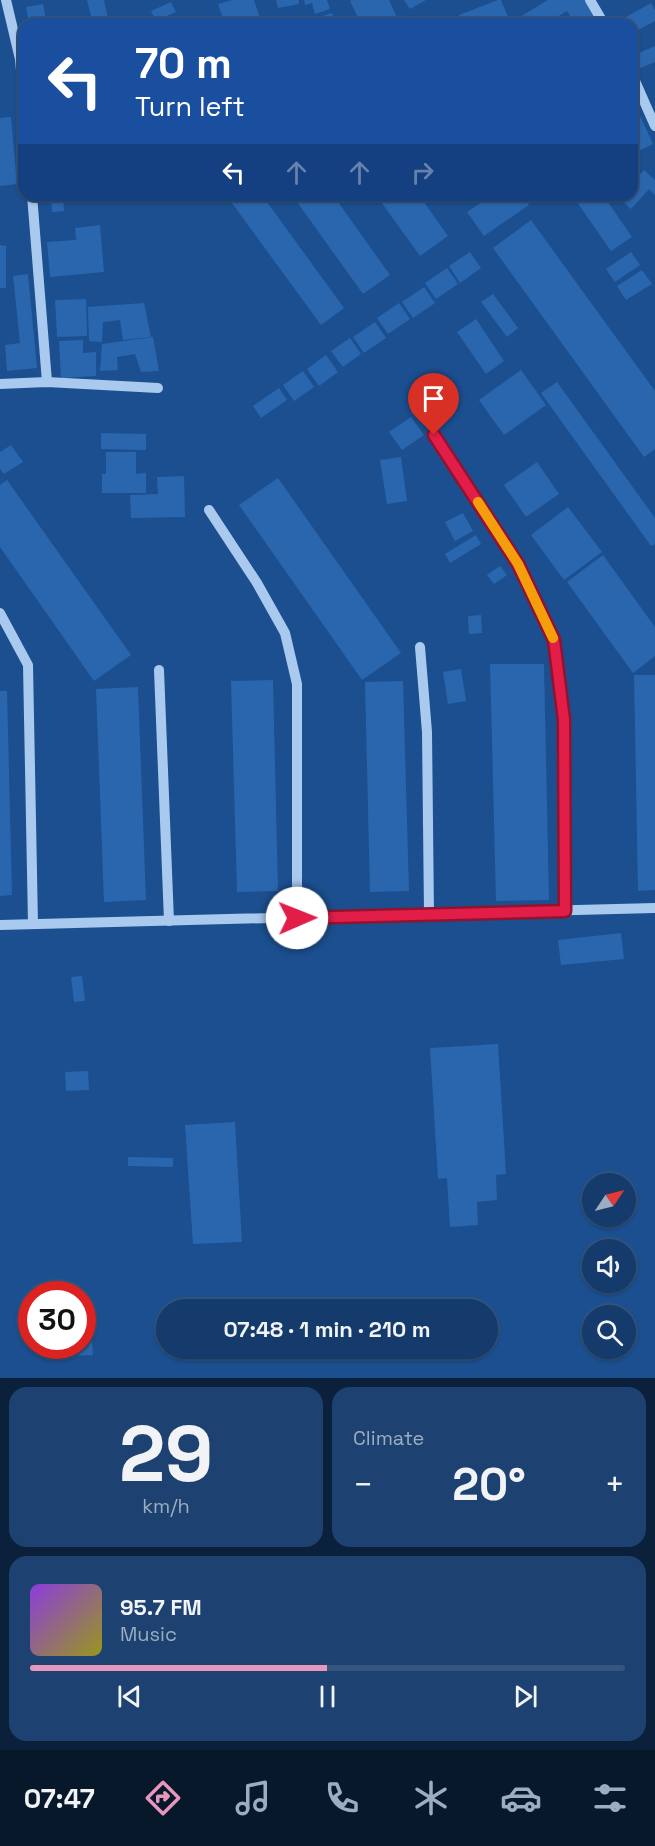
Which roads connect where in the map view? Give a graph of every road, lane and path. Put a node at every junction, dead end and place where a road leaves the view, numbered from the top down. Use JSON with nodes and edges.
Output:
{"nodes":[{"id":1,"x":6,"y":0,"type":"edge"},
{"id":2,"x":590,"y":0,"type":"edge"},
{"id":3,"x":600,"y":18,"type":"edge"},
{"id":4,"x":18,"y":51,"type":"edge"},
{"id":5,"x":638,"y":88,"type":"edge"},
{"id":6,"x":655,"y":126,"type":"edge"},
{"id":7,"x":32,"y":201,"type":"edge"},
{"id":8,"x":47,"y":382,"type":"junction"},
{"id":9,"x":0,"y":384,"type":"edge"},
{"id":10,"x":158,"y":388,"type":"dead end"},
{"id":11,"x":434,"y":435,"type":"dead end"},
{"id":12,"x":209,"y":510,"type":"dead end"},
{"id":13,"x":0,"y":613,"type":"edge"},
{"id":14,"x":420,"y":647,"type":"dead end"},
{"id":15,"x":159,"y":670,"type":"dead end"},
{"id":16,"x":655,"y":908,"type":"edge"},
{"id":17,"x":565,"y":911,"type":"junction"},
{"id":18,"x":429,"y":914,"type":"junction"},
{"id":19,"x":297,"y":918,"type":"junction"},
{"id":20,"x":169,"y":921,"type":"junction"},
{"id":21,"x":33,"y":924,"type":"junction"},
{"id":22,"x":0,"y":925,"type":"edge"}],
"edges":[{"from":1,"to":4,"type":"street"},
{"from":2,"to":3,"type":"street"},
{"from":5,"to":6,"type":"street"},
{"from":7,"to":8,"type":"street"},
{"from":8,"to":9,"type":"street"},
{"from":8,"to":10,"type":"street"},
{"from":11,"to":17,"type":"street"},
{"from":12,"to":19,"type":"street"},
{"from":13,"to":21,"type":"street"},
{"from":14,"to":18,"type":"street"},
{"from":15,"to":20,"type":"street"},
{"from":16,"to":17,"type":"street"},
{"from":17,"to":18,"type":"street"},
{"from":18,"to":19,"type":"street"},
{"from":19,"to":20,"type":"street"},
{"from":20,"to":21,"type":"street"},
{"from":21,"to":22,"type":"street"}]}
